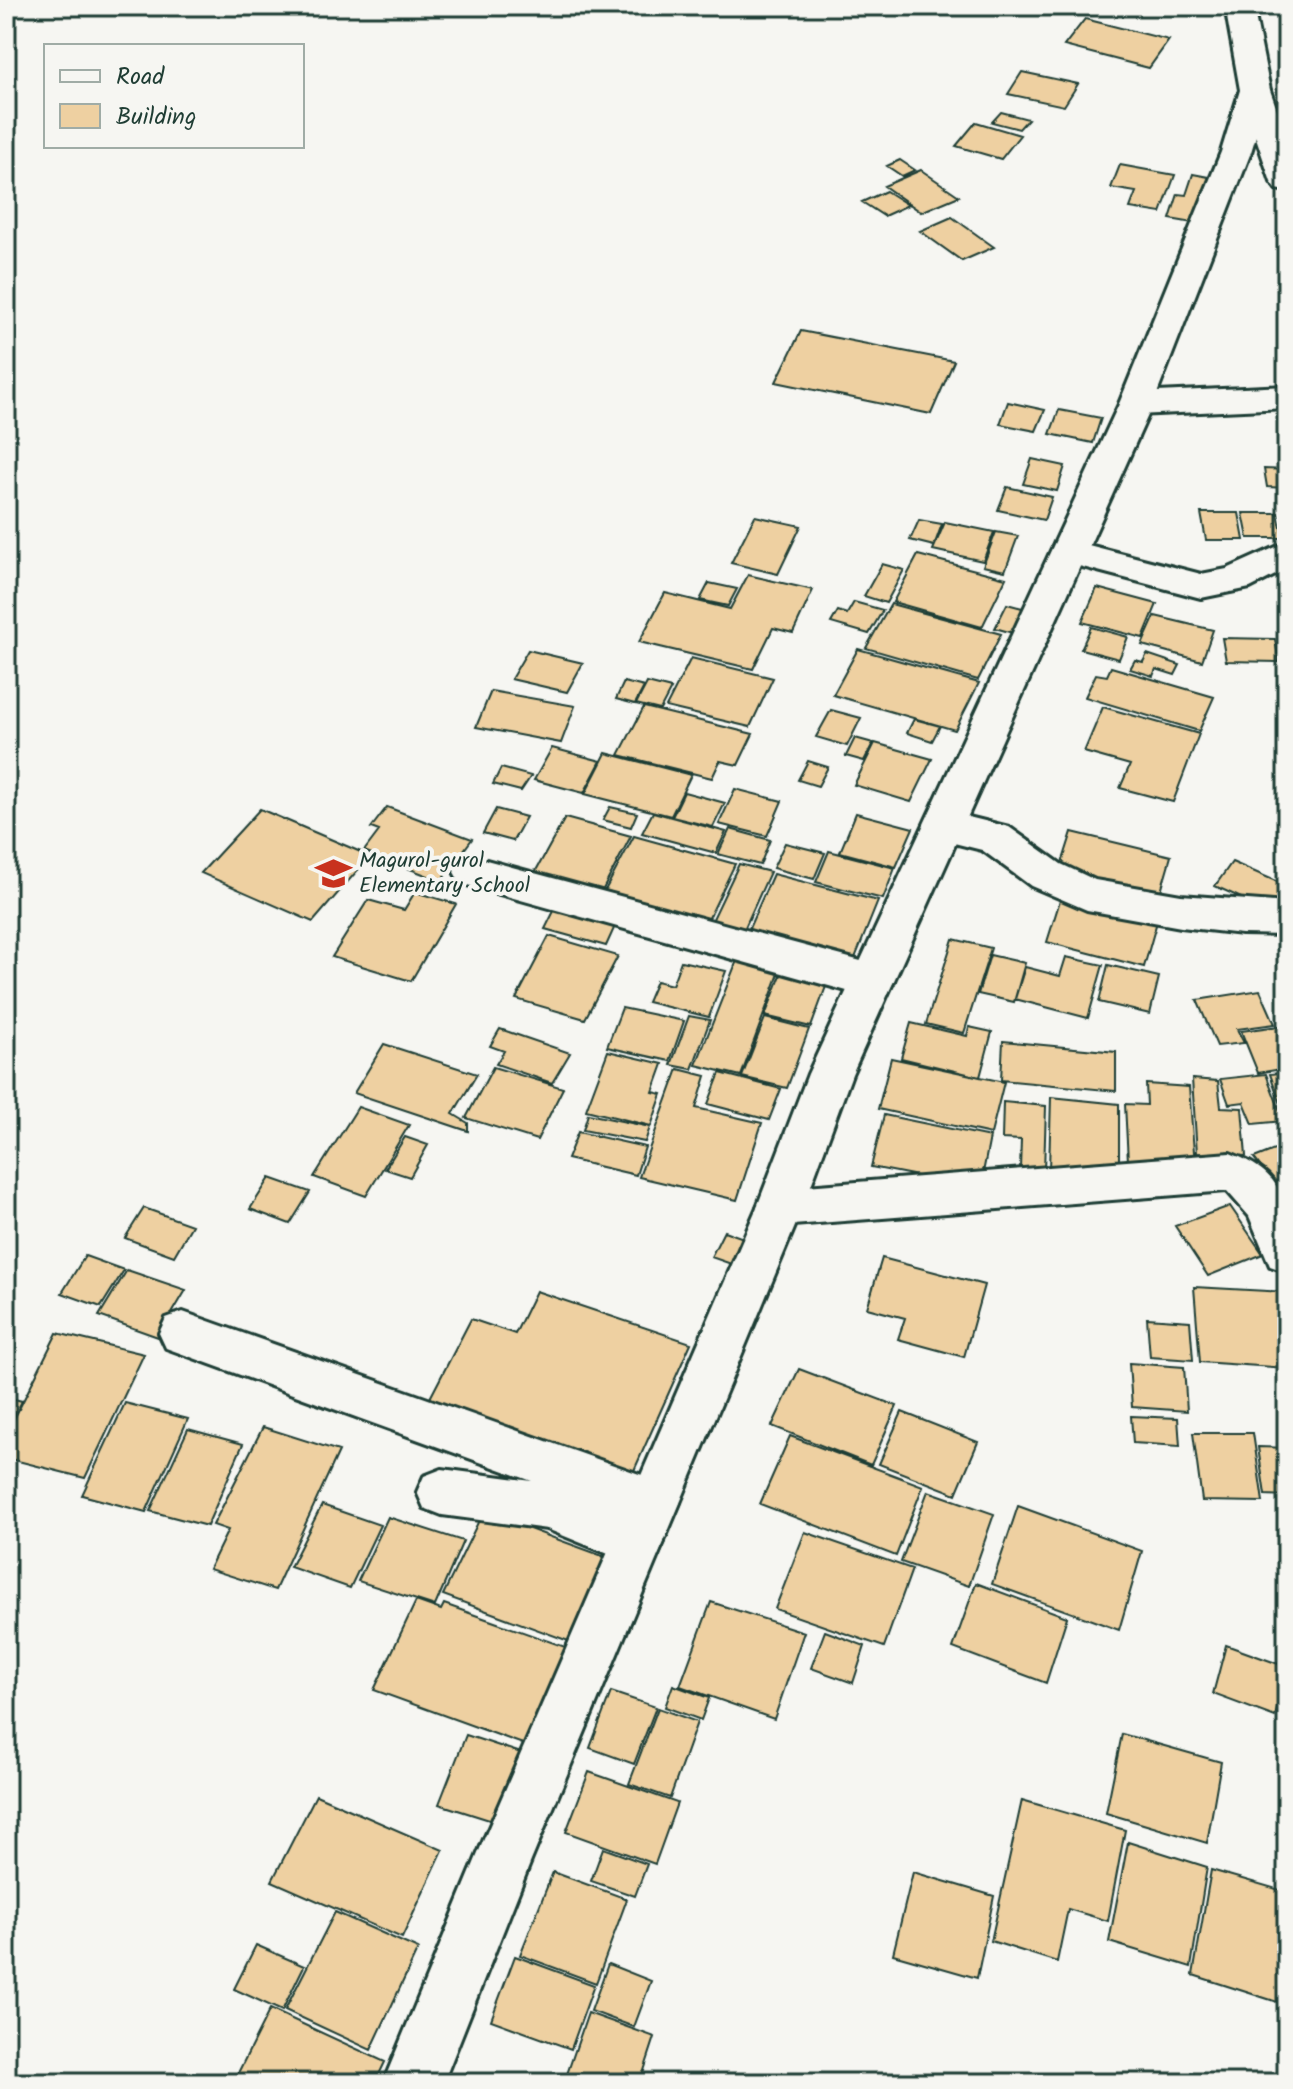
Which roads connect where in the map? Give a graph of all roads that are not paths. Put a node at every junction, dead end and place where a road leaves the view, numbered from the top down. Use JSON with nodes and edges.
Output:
{"nodes":[{"id":1,"x":1239,"y":6,"type":"edge"},
{"id":2,"x":1255,"y":90,"type":"junction"},
{"id":3,"x":1282,"y":150,"type":"edge"},
{"id":4,"x":1287,"y":182,"type":"edge"},
{"id":5,"x":1287,"y":397,"type":"edge"},
{"id":6,"x":1136,"y":404,"type":"junction"},
{"id":7,"x":1069,"y":552,"type":"junction"},
{"id":8,"x":1287,"y":554,"type":"edge"},
{"id":9,"x":944,"y":826,"type":"junction"},
{"id":10,"x":475,"y":872,"type":"dead end"},
{"id":11,"x":1287,"y":919,"type":"edge"},
{"id":12,"x":872,"y":981,"type":"junction"},
{"id":13,"x":780,"y":1207,"type":"junction"},
{"id":14,"x":1285,"y":1242,"type":"edge"},
{"id":15,"x":183,"y":1333,"type":"dead end"},
{"id":16,"x":442,"y":1492,"type":"dead end"},
{"id":17,"x":647,"y":1522,"type":"junction"},
{"id":18,"x":413,"y":2083,"type":"edge"}],
"edges":[{"from":1,"to":2,"type":"street"},
{"from":2,"to":3,"type":"street"},
{"from":2,"to":6,"type":"street"},
{"from":3,"to":4,"type":"street"},
{"from":5,"to":6,"type":"street"},
{"from":6,"to":7,"type":"street"},
{"from":7,"to":8,"type":"street"},
{"from":7,"to":9,"type":"street"},
{"from":9,"to":11,"type":"street"},
{"from":9,"to":12,"type":"street"},
{"from":10,"to":12,"type":"street"},
{"from":12,"to":13,"type":"street"},
{"from":13,"to":14,"type":"street"},
{"from":13,"to":17,"type":"street"},
{"from":15,"to":17,"type":"street"},
{"from":16,"to":17,"type":"street"},
{"from":17,"to":18,"type":"street"}]}
